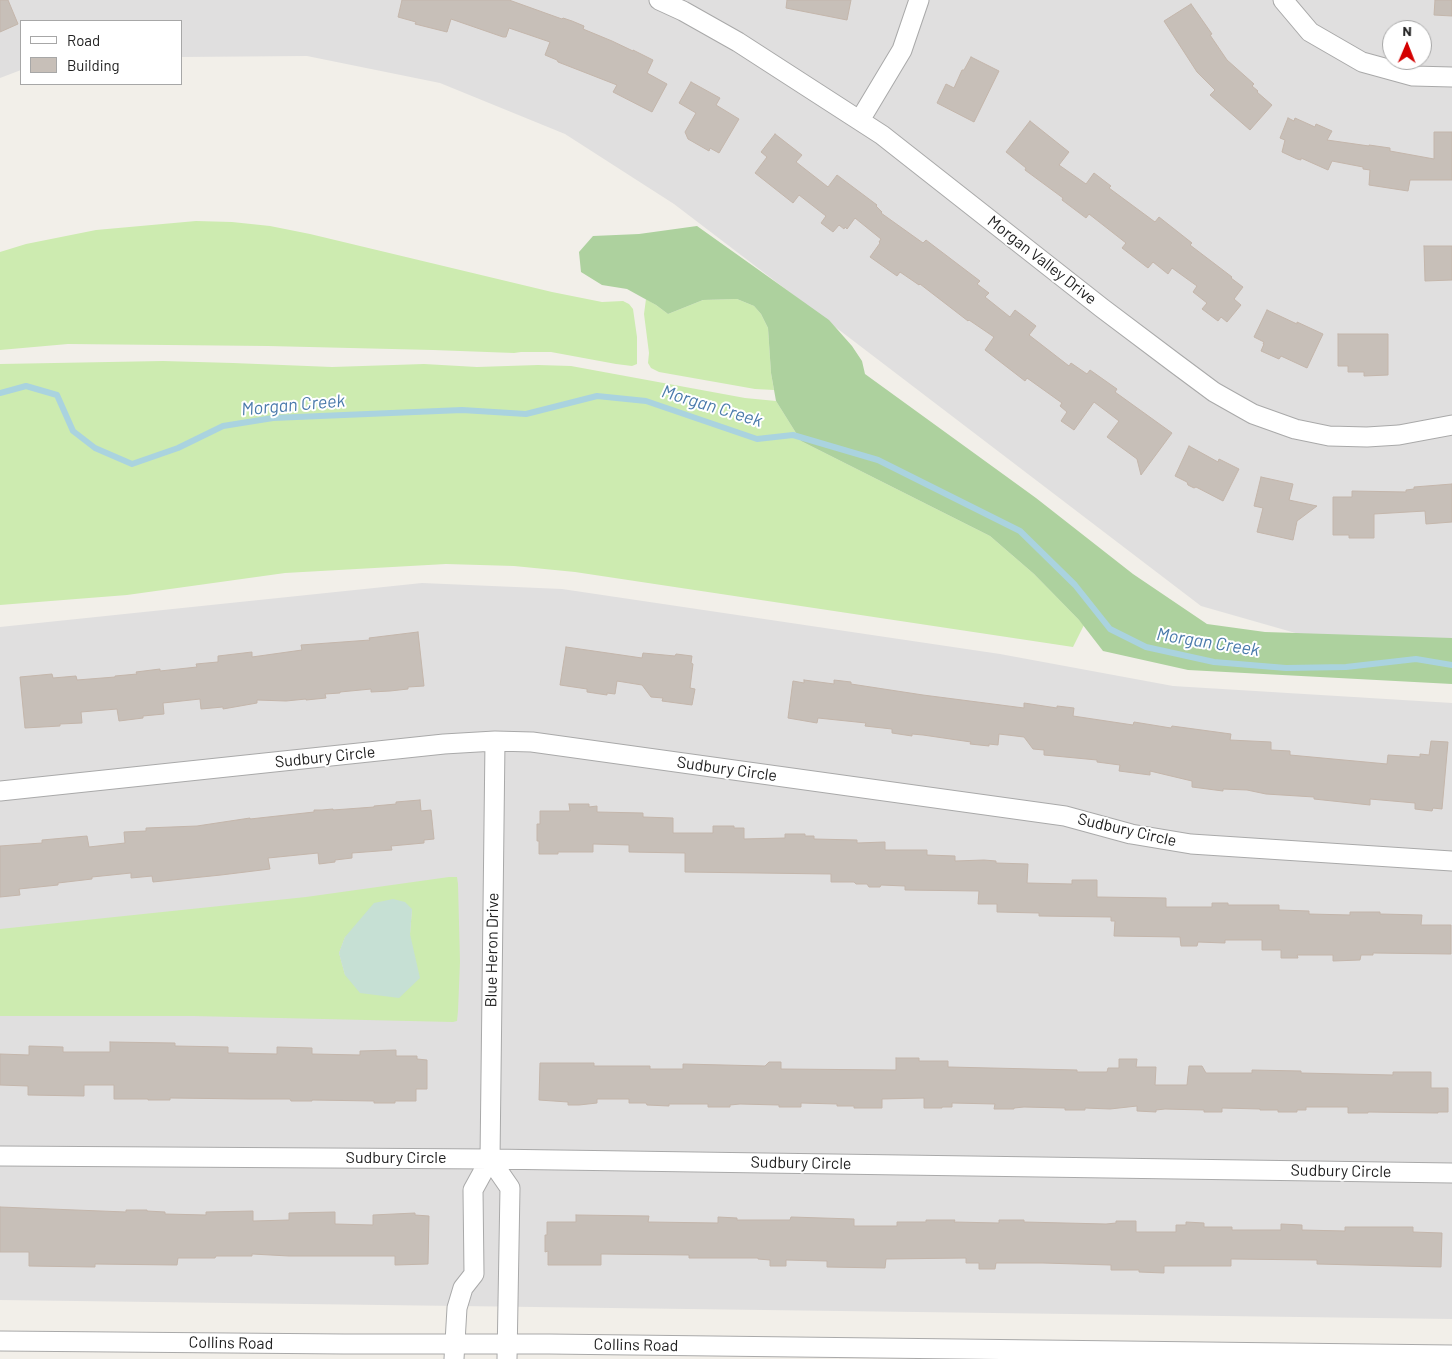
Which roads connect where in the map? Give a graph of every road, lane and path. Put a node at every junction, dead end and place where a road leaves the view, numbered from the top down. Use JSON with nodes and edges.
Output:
{"nodes":[{"id":1,"x":659,"y":0,"type":"edge"},
{"id":2,"x":919,"y":0,"type":"edge"},
{"id":3,"x":1283,"y":0,"type":"edge"},
{"id":4,"x":1452,"y":76,"type":"edge"},
{"id":5,"x":860,"y":120,"type":"junction"},
{"id":6,"x":1452,"y":425,"type":"edge"},
{"id":7,"x":495,"y":741,"type":"junction"},
{"id":8,"x":0,"y":791,"type":"edge"},
{"id":9,"x":1452,"y":861,"type":"edge"},
{"id":10,"x":0,"y":1156,"type":"edge"},
{"id":11,"x":490,"y":1159,"type":"junction"},
{"id":12,"x":1452,"y":1173,"type":"edge"},
{"id":13,"x":0,"y":1341,"type":"edge"},
{"id":14,"x":454,"y":1351,"type":"edge"},
{"id":15,"x":507,"y":1351,"type":"edge"},
{"id":16,"x":1452,"y":1355,"type":"edge"}],
"edges":[{"from":1,"to":5,"type":"street","name":"Morgan Valley Drive"},
{"from":2,"to":5,"type":"street"},
{"from":3,"to":4,"type":"street"},
{"from":5,"to":6,"type":"street","name":"Morgan Valley Drive"},
{"from":7,"to":8,"type":"street","name":"Sudbury Circle"},
{"from":7,"to":9,"type":"street","name":"Sudbury Circle"},
{"from":7,"to":11,"type":"street","name":"Blue Heron Drive"},
{"from":10,"to":11,"type":"street","name":"Sudbury Circle"},
{"from":11,"to":12,"type":"street","name":"Sudbury Circle"},
{"from":11,"to":14,"type":"street","name":"Blue Heron Drive"},
{"from":11,"to":15,"type":"street"},
{"from":13,"to":14,"type":"street","name":"Collins Road"},
{"from":14,"to":15,"type":"street","name":"Collins Road"},
{"from":15,"to":16,"type":"street","name":"Collins Road"}]}
